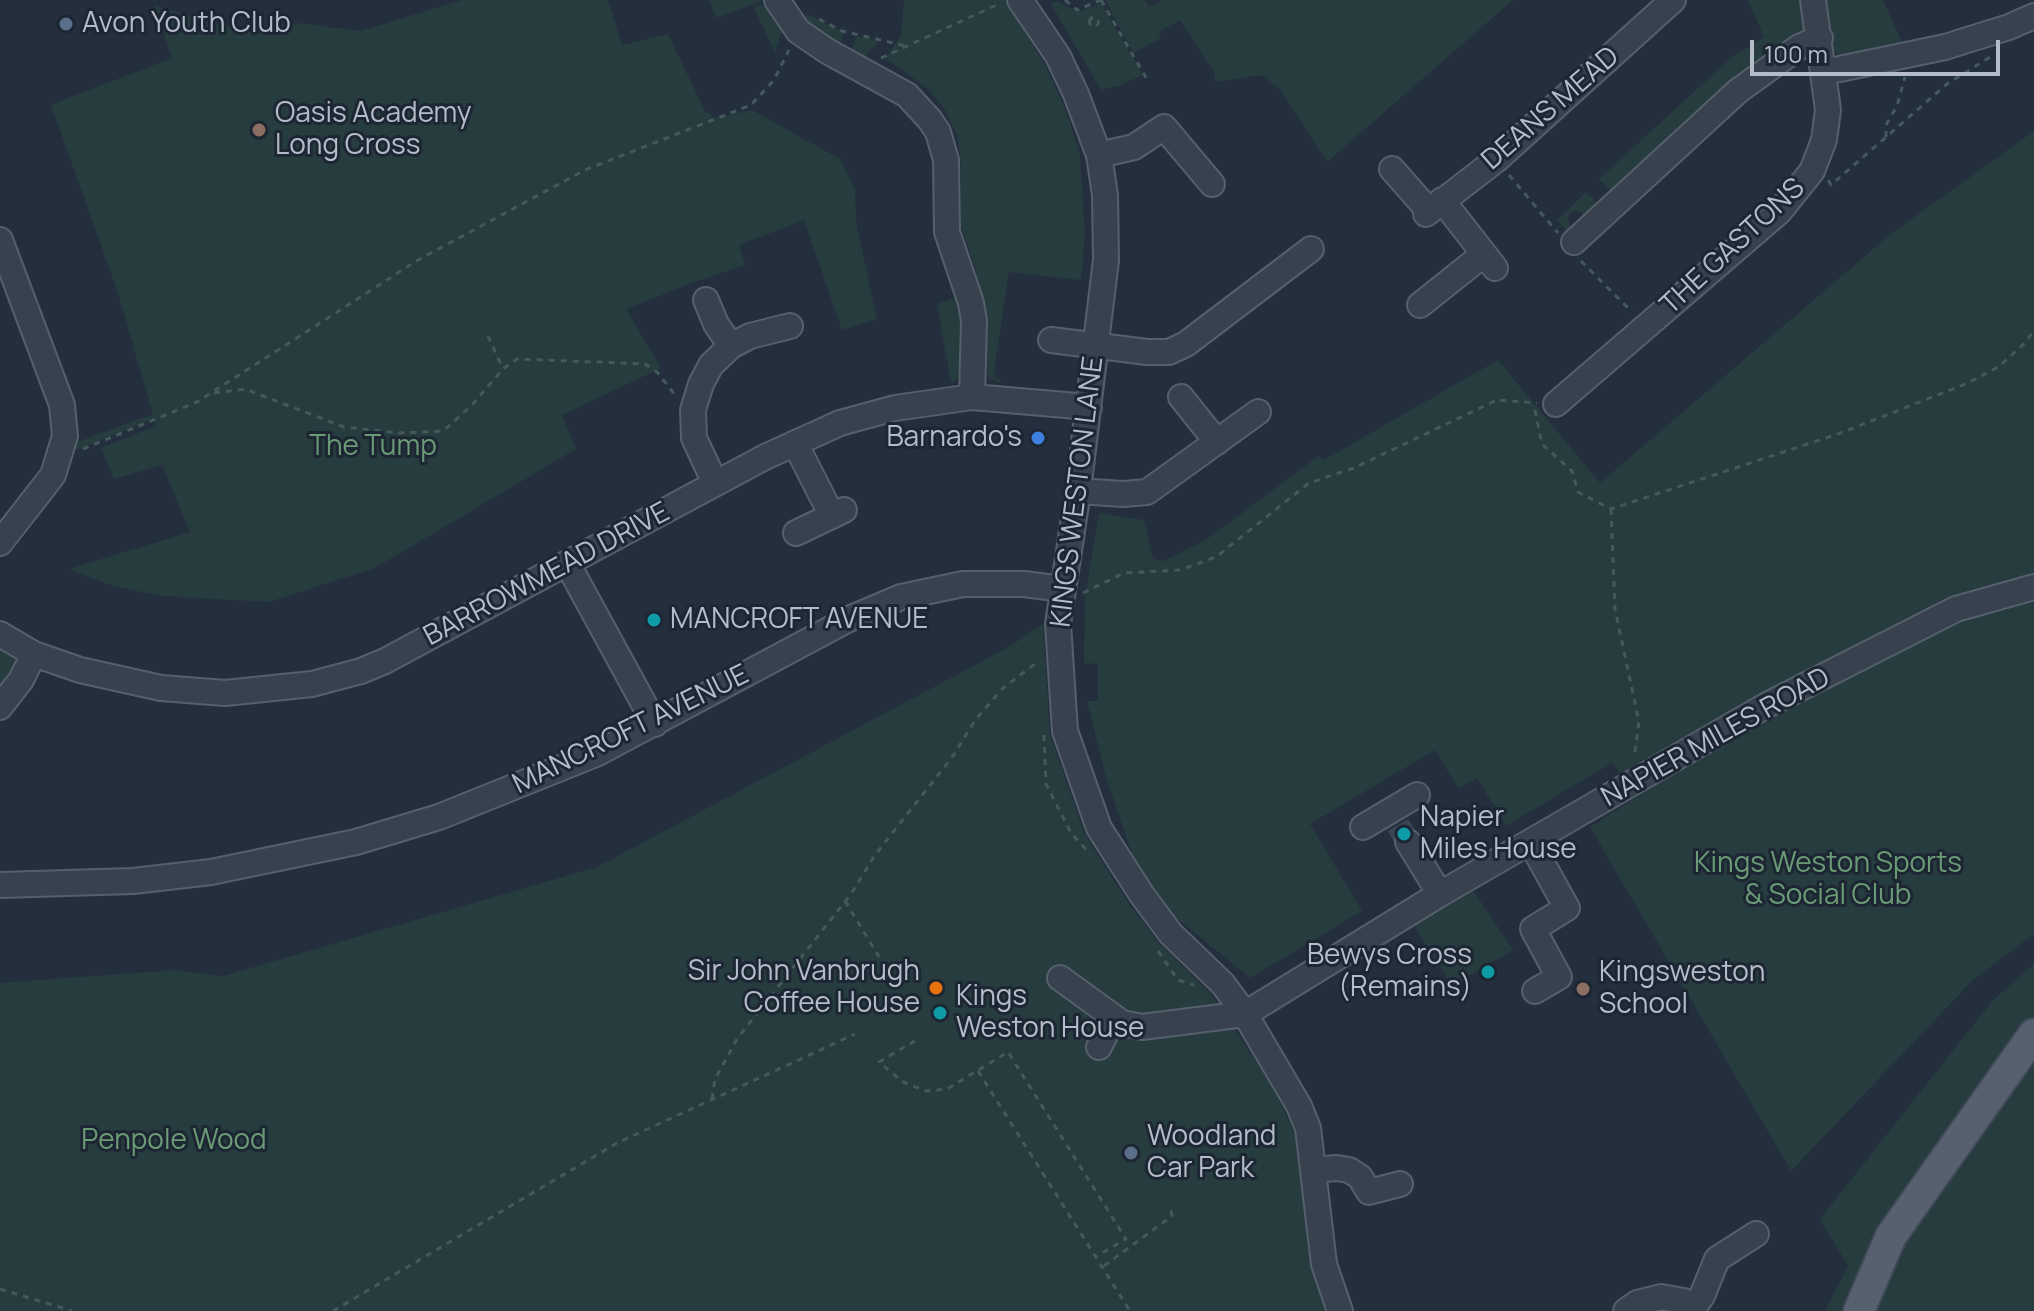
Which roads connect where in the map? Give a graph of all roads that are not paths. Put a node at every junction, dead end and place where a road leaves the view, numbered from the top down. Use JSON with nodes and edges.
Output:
{"nodes":[{"id":1,"x":777,"y":0,"type":"edge"},
{"id":2,"x":1020,"y":0,"type":"edge"},
{"id":3,"x":1673,"y":0,"type":"edge"},
{"id":4,"x":1813,"y":0,"type":"edge"},
{"id":5,"x":2034,"y":16,"type":"edge"},
{"id":6,"x":1820,"y":38,"type":"junction"},
{"id":7,"x":1825,"y":72,"type":"junction"},
{"id":8,"x":1099,"y":155,"type":"junction"},
{"id":9,"x":1392,"y":169,"type":"dead end"},
{"id":10,"x":1212,"y":184,"type":"dead end"},
{"id":11,"x":1432,"y":209,"type":"junction"},
{"id":12,"x":1579,"y":229,"type":"road end"},
{"id":13,"x":0,"y":240,"type":"edge"},
{"id":14,"x":1304,"y":260,"type":"dead end"},
{"id":15,"x":706,"y":300,"type":"dead end"},
{"id":16,"x":1420,"y":305,"type":"dead end"},
{"id":17,"x":790,"y":326,"type":"dead end"},
{"id":18,"x":1051,"y":340,"type":"dead end"},
{"id":19,"x":731,"y":346,"type":"junction"},
{"id":20,"x":1096,"y":346,"type":"junction"},
{"id":21,"x":972,"y":397,"type":"junction"},
{"id":22,"x":1181,"y":397,"type":"dead end"},
{"id":23,"x":1089,"y":407,"type":"junction"},
{"id":24,"x":1543,"y":407,"type":"road end"},
{"id":25,"x":1258,"y":412,"type":"dead end"},
{"id":26,"x":1217,"y":442,"type":"junction"},
{"id":27,"x":795,"y":443,"type":"junction"},
{"id":28,"x":715,"y":483,"type":"junction"},
{"id":29,"x":1078,"y":491,"type":"junction"},
{"id":30,"x":796,"y":533,"type":"dead end"},
{"id":31,"x":0,"y":543,"type":"edge"},
{"id":32,"x":567,"y":563,"type":"junction"},
{"id":33,"x":2034,"y":587,"type":"edge"},
{"id":34,"x":1063,"y":589,"type":"junction"},
{"id":35,"x":0,"y":634,"type":"edge"},
{"id":36,"x":34,"y":654,"type":"junction"},
{"id":37,"x":0,"y":707,"type":"edge"},
{"id":38,"x":655,"y":724,"type":"junction"},
{"id":39,"x":1417,"y":795,"type":"dead end"},
{"id":40,"x":1399,"y":826,"type":"junction"},
{"id":41,"x":1363,"y":827,"type":"dead end"},
{"id":42,"x":1531,"y":843,"type":"junction"},
{"id":43,"x":0,"y":885,"type":"edge"},
{"id":44,"x":1440,"y":894,"type":"junction"},
{"id":45,"x":1060,"y":978,"type":"dead end"},
{"id":46,"x":1535,"y":991,"type":"dead end"},
{"id":47,"x":1245,"y":1014,"type":"junction"},
{"id":48,"x":1113,"y":1019,"type":"junction"},
{"id":49,"x":2034,"y":1034,"type":"edge"},
{"id":50,"x":1099,"y":1047,"type":"dead end"},
{"id":51,"x":1314,"y":1170,"type":"junction"},
{"id":52,"x":1400,"y":1184,"type":"dead end"},
{"id":53,"x":1756,"y":1234,"type":"dead end"},
{"id":54,"x":1694,"y":1310,"type":"edge"},
{"id":55,"x":1340,"y":1311,"type":"edge"},
{"id":56,"x":1626,"y":1311,"type":"edge"},
{"id":57,"x":1859,"y":1311,"type":"edge"}],
"edges":[{"from":1,"to":21,"type":"street"},
{"from":2,"to":8,"type":"street","name":"KINGS WESTON LANE"},
{"from":3,"to":11,"type":"street","name":"DEANS MEAD"},
{"from":4,"to":6,"type":"street","name":"THE GASTONS"},
{"from":5,"to":7,"type":"street"},
{"from":6,"to":7,"type":"street","name":"THE GASTONS"},
{"from":6,"to":12,"type":"street"},
{"from":7,"to":24,"type":"street","name":"THE GASTONS"},
{"from":8,"to":10,"type":"street"},
{"from":8,"to":20,"type":"street","name":"KINGS WESTON LANE"},
{"from":9,"to":11,"type":"street"},
{"from":11,"to":16,"type":"street"},
{"from":13,"to":31,"type":"street"},
{"from":14,"to":20,"type":"street"},
{"from":15,"to":19,"type":"street"},
{"from":17,"to":19,"type":"street"},
{"from":18,"to":20,"type":"street"},
{"from":19,"to":28,"type":"street"},
{"from":20,"to":23,"type":"street","name":"KINGS WESTON LANE"},
{"from":21,"to":23,"type":"street","name":"BARROWMEAD DRIVE"},
{"from":21,"to":27,"type":"street","name":"BARROWMEAD DRIVE"},
{"from":22,"to":26,"type":"street"},
{"from":23,"to":29,"type":"street","name":"KINGS WESTON LANE"},
{"from":25,"to":26,"type":"street"},
{"from":26,"to":29,"type":"street"},
{"from":27,"to":28,"type":"street","name":"BARROWMEAD DRIVE"},
{"from":27,"to":30,"type":"street"},
{"from":28,"to":32,"type":"street","name":"BARROWMEAD DRIVE"},
{"from":29,"to":34,"type":"street","name":"KINGS WESTON LANE"},
{"from":32,"to":36,"type":"street","name":"BARROWMEAD DRIVE"},
{"from":32,"to":38,"type":"street"},
{"from":33,"to":42,"type":"street","name":"NAPIER MILES ROAD"},
{"from":34,"to":38,"type":"street","name":"MANCROFT AVENUE"},
{"from":34,"to":47,"type":"street","name":"KINGS WESTON LANE"},
{"from":35,"to":36,"type":"street","name":"BARROWMEAD DRIVE"},
{"from":36,"to":37,"type":"street"},
{"from":38,"to":43,"type":"street","name":"MANCROFT AVENUE"},
{"from":39,"to":40,"type":"street"},
{"from":40,"to":41,"type":"street"},
{"from":40,"to":44,"type":"street"},
{"from":42,"to":44,"type":"street","name":"NAPIER MILES ROAD"},
{"from":42,"to":46,"type":"street"},
{"from":44,"to":47,"type":"street","name":"NAPIER MILES ROAD"},
{"from":45,"to":48,"type":"street"},
{"from":47,"to":48,"type":"street"},
{"from":47,"to":51,"type":"street","name":"KINGS WESTON LANE"},
{"from":48,"to":50,"type":"street"},
{"from":49,"to":57,"type":"main road"},
{"from":51,"to":52,"type":"street"},
{"from":51,"to":55,"type":"street","name":"KINGS WESTON LANE"},
{"from":53,"to":54,"type":"street"},
{"from":54,"to":56,"type":"street"}]}
